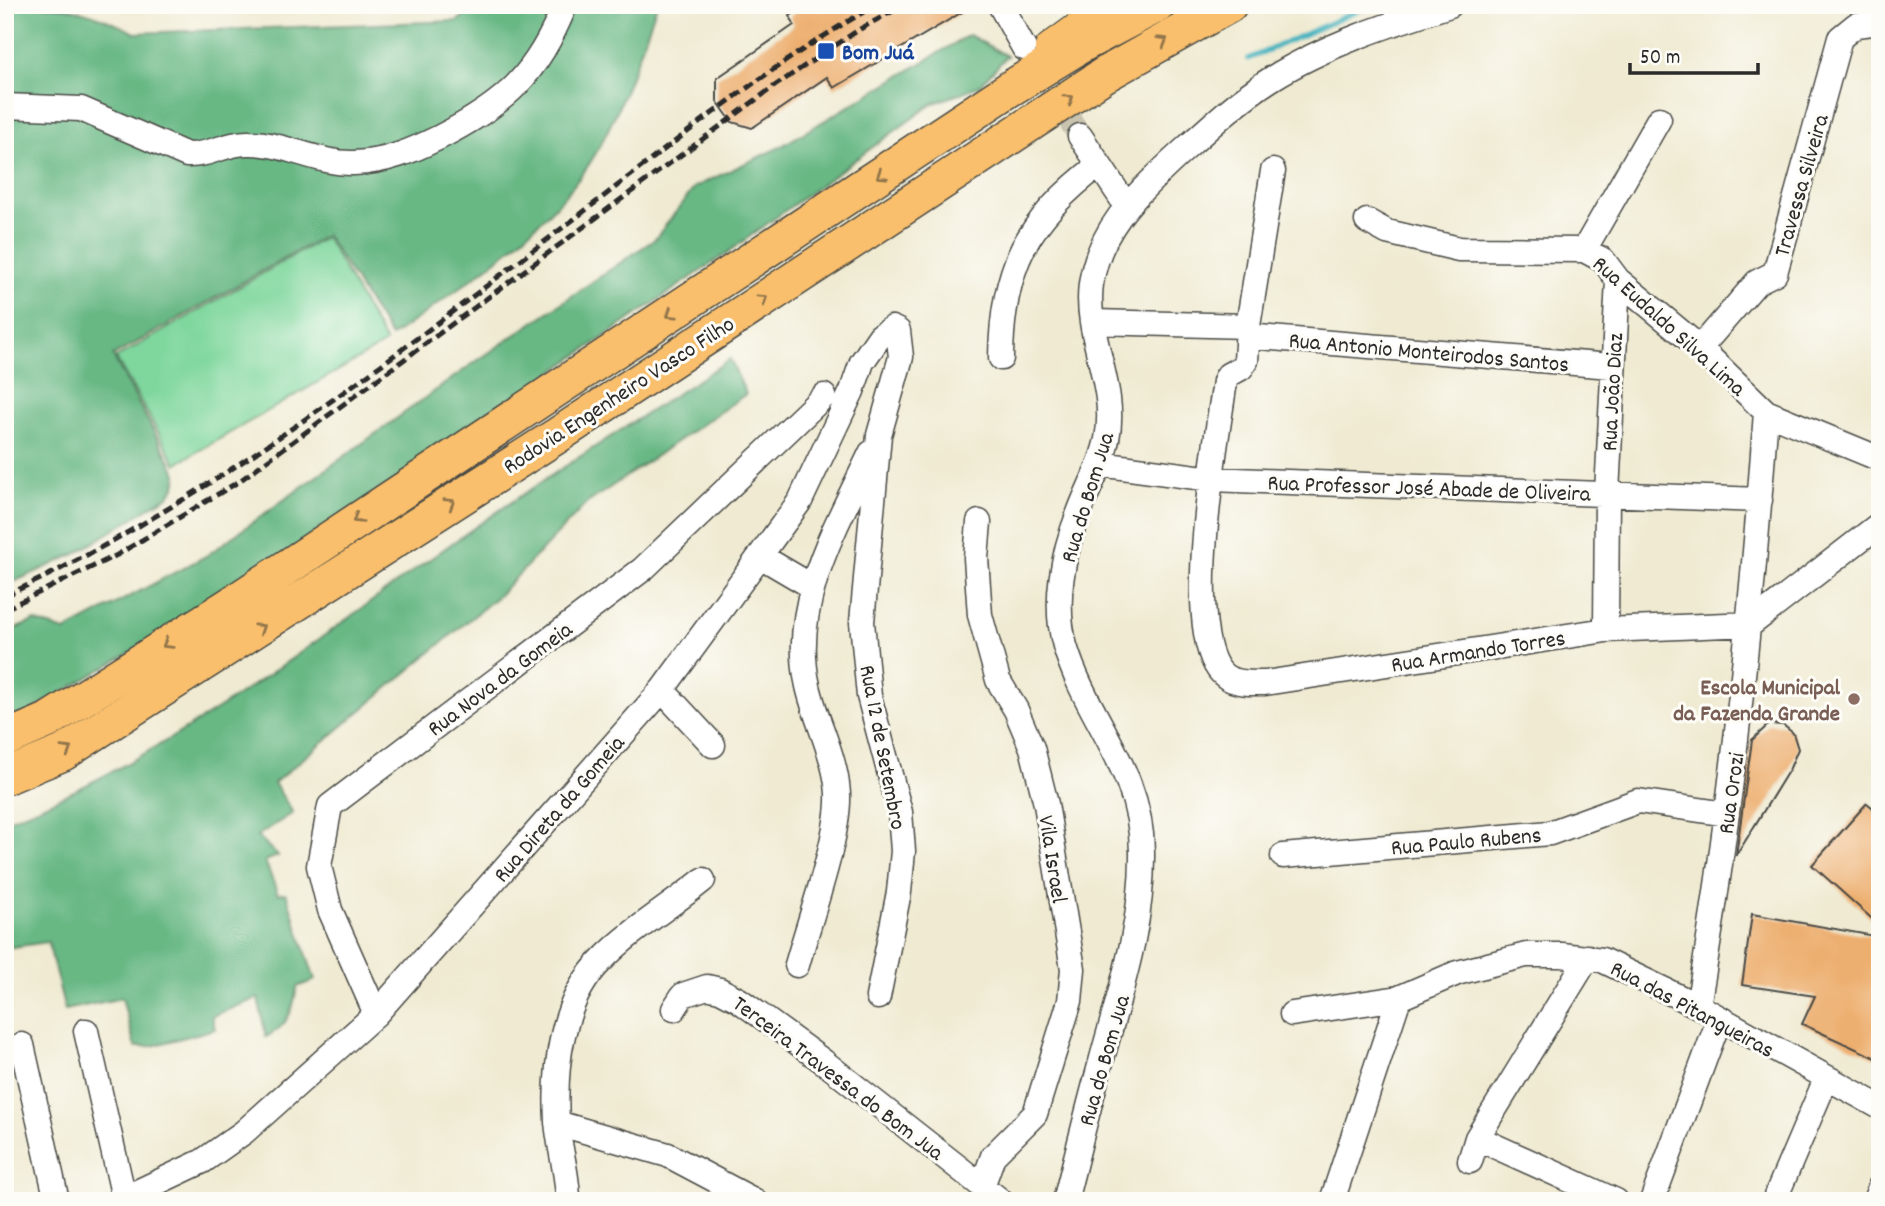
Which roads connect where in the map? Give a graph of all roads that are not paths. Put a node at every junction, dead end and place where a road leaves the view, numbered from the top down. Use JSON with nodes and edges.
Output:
{"nodes":[{"id":1,"x":565,"y":5,"type":"edge"},
{"id":2,"x":1000,"y":5,"type":"edge"},
{"id":3,"x":1109,"y":5,"type":"edge"},
{"id":4,"x":1157,"y":5,"type":"edge"},
{"id":5,"x":1229,"y":5,"type":"edge"},
{"id":6,"x":1450,"y":5,"type":"edge"},
{"id":7,"x":1880,"y":22,"type":"edge"},
{"id":8,"x":1024,"y":48,"type":"tunnel mouth"},
{"id":9,"x":5,"y":106,"type":"edge"},
{"id":10,"x":1659,"y":119,"type":"dead end"},
{"id":11,"x":1080,"y":136,"type":"tunnel mouth"},
{"id":12,"x":937,"y":137,"type":"junction"},
{"id":13,"x":1099,"y":166,"type":"junction"},
{"id":14,"x":1273,"y":171,"type":"dead end"},
{"id":15,"x":1126,"y":205,"type":"junction"},
{"id":16,"x":1367,"y":221,"type":"dead end"},
{"id":17,"x":1584,"y":250,"type":"junction"},
{"id":18,"x":1618,"y":280,"type":"junction"},
{"id":19,"x":1094,"y":322,"type":"junction"},
{"id":20,"x":898,"y":331,"type":"joint"},
{"id":21,"x":1248,"y":331,"type":"junction"},
{"id":22,"x":1700,"y":348,"type":"junction"},
{"id":23,"x":1001,"y":358,"type":"dead end"},
{"id":24,"x":1612,"y":366,"type":"junction"},
{"id":25,"x":824,"y":396,"type":"dead end"},
{"id":26,"x":1766,"y":412,"type":"junction"},
{"id":27,"x":879,"y":435,"type":"junction"},
{"id":28,"x":1880,"y":459,"type":"edge"},
{"id":29,"x":1100,"y":464,"type":"junction"},
{"id":30,"x":1211,"y":480,"type":"junction"},
{"id":31,"x":1607,"y":493,"type":"junction"},
{"id":32,"x":1760,"y":500,"type":"junction"},
{"id":33,"x":979,"y":522,"type":"dead end"},
{"id":34,"x":1880,"y":524,"type":"edge"},
{"id":35,"x":767,"y":561,"type":"dead end"},
{"id":36,"x":813,"y":587,"type":"junction"},
{"id":37,"x":1751,"y":624,"type":"junction"},
{"id":38,"x":1606,"y":630,"type":"junction"},
{"id":39,"x":662,"y":690,"type":"junction"},
{"id":40,"x":5,"y":739,"type":"edge"},
{"id":41,"x":713,"y":745,"type":"dead end"},
{"id":42,"x":5,"y":778,"type":"edge"},
{"id":43,"x":1727,"y":814,"type":"junction"},
{"id":44,"x":1283,"y":856,"type":"dead end"},
{"id":45,"x":703,"y":880,"type":"dead end"},
{"id":46,"x":1588,"y":957,"type":"junction"},
{"id":47,"x":797,"y":965,"type":"dead end"},
{"id":48,"x":878,"y":997,"type":"dead end"},
{"id":49,"x":1399,"y":998,"type":"junction"},
{"id":50,"x":1698,"y":1006,"type":"junction"},
{"id":51,"x":674,"y":1009,"type":"dead end"},
{"id":52,"x":376,"y":1014,"type":"junction"},
{"id":53,"x":1292,"y":1014,"type":"dead end"},
{"id":54,"x":1719,"y":1020,"type":"junction"},
{"id":55,"x":86,"y":1031,"type":"dead end"},
{"id":56,"x":22,"y":1045,"type":"dead end"},
{"id":57,"x":1826,"y":1079,"type":"junction"},
{"id":58,"x":1880,"y":1107,"type":"edge"},
{"id":59,"x":557,"y":1123,"type":"junction"},
{"id":60,"x":983,"y":1184,"type":"junction"},
{"id":61,"x":1880,"y":1187,"type":"edge"},
{"id":62,"x":121,"y":1199,"type":"edge"},
{"id":63,"x":572,"y":1199,"type":"edge"},
{"id":64,"x":755,"y":1200,"type":"edge"},
{"id":65,"x":57,"y":1201,"type":"edge"},
{"id":66,"x":1001,"y":1201,"type":"edge"},
{"id":67,"x":1065,"y":1201,"type":"edge"},
{"id":68,"x":1332,"y":1201,"type":"edge"},
{"id":69,"x":1616,"y":1201,"type":"edge"},
{"id":70,"x":1652,"y":1201,"type":"edge"},
{"id":71,"x":1774,"y":1201,"type":"edge"},
{"id":72,"x":1875,"y":1201,"type":"edge"}],
"edges":[{"from":1,"to":9,"type":"street"},
{"from":2,"to":8,"type":"street"},
{"from":3,"to":12,"type":"main road"},
{"from":4,"to":12,"type":"highway","name":"Rodovia Engenheiro Vasco Filho"},
{"from":42,"to":5,"type":"highway","name":"Rodovia Engenheiro Vasco Filho","one_way":true},
{"from":6,"to":15,"type":"street","name":"Rua do Bom Jua"},
{"from":7,"to":22,"type":"street","name":"Travessa Silveira"},
{"from":10,"to":17,"type":"street"},
{"from":11,"to":13,"type":"street"},
{"from":12,"to":40,"type":"highway","name":"Rodovia Engenheiro Vasco Filho","one_way":true},
{"from":13,"to":15,"type":"street"},
{"from":13,"to":23,"type":"street"},
{"from":14,"to":21,"type":"street"},
{"from":15,"to":19,"type":"street","name":"Rua do Bom Jua"},
{"from":16,"to":17,"type":"street","name":"Rua Eudaldo Silva Lima"},
{"from":17,"to":18,"type":"street","name":"Rua Eudaldo Silva Lima"},
{"from":18,"to":22,"type":"street","name":"Rua Eudaldo Silva Lima"},
{"from":18,"to":24,"type":"street","name":"Rua João Diaz"},
{"from":19,"to":21,"type":"street","name":"Rua Antonio Monteirodos Santos"},
{"from":19,"to":29,"type":"street","name":"Rua do Bom Jua"},
{"from":20,"to":27,"type":"street","name":"Rua 12 de Setembro"},
{"from":20,"to":39,"type":"street","name":"Rua Direta da Gomeia"},
{"from":21,"to":24,"type":"street","name":"Rua Antonio Monteirodos Santos"},
{"from":21,"to":30,"type":"street"},
{"from":22,"to":26,"type":"street","name":"Rua Eudaldo Silva Lima"},
{"from":24,"to":31,"type":"street","name":"Rua João Diaz"},
{"from":25,"to":52,"type":"street","name":"Rua Nova da Gomeia"},
{"from":26,"to":28,"type":"street","name":"Rua Eudaldo Silva Lima"},
{"from":26,"to":32,"type":"street","name":"Rua Orozi"},
{"from":27,"to":36,"type":"street"},
{"from":27,"to":48,"type":"street","name":"Rua 12 de Setembro"},
{"from":29,"to":30,"type":"street","name":"Rua Professor José Abade de Oliveira"},
{"from":29,"to":67,"type":"street","name":"Rua do Bom Jua"},
{"from":30,"to":31,"type":"street","name":"Rua Professor José Abade de Oliveira"},
{"from":30,"to":38,"type":"street","name":"Rua Armando Torres"},
{"from":31,"to":32,"type":"street","name":"Rua Professor José Abade de Oliveira"},
{"from":31,"to":38,"type":"street","name":"Rua João Diaz"},
{"from":32,"to":37,"type":"street","name":"Rua Orozi"},
{"from":33,"to":60,"type":"street","name":"Vila Israel"},
{"from":34,"to":37,"type":"street"},
{"from":35,"to":36,"type":"street"},
{"from":36,"to":47,"type":"street"},
{"from":37,"to":38,"type":"street","name":"Rua Armando Torres"},
{"from":37,"to":43,"type":"street","name":"Rua Orozi"},
{"from":39,"to":41,"type":"street"},
{"from":39,"to":52,"type":"street","name":"Rua Direta da Gomeia"},
{"from":43,"to":44,"type":"street","name":"Rua Paulo Rubens"},
{"from":43,"to":50,"type":"street","name":"Rua Orozi"},
{"from":45,"to":59,"type":"street"},
{"from":46,"to":49,"type":"street","name":"Rua das Pitangueiras"},
{"from":46,"to":50,"type":"street","name":"Rua das Pitangueiras"},
{"from":46,"to":69,"type":"street"},
{"from":49,"to":53,"type":"street","name":"Rua das Pitangueiras"},
{"from":49,"to":68,"type":"street"},
{"from":50,"to":54,"type":"street","name":"Rua das Pitangueiras"},
{"from":51,"to":60,"type":"street","name":"Terceira Travessa do Bom Jua"},
{"from":52,"to":62,"type":"street","name":"Rua Direta da Gomeia"},
{"from":54,"to":57,"type":"street","name":"Rua das Pitangueiras"},
{"from":54,"to":70,"type":"street"},
{"from":55,"to":62,"type":"street"},
{"from":56,"to":65,"type":"street"},
{"from":57,"to":58,"type":"street","name":"Rua das Pitangueiras"},
{"from":57,"to":71,"type":"street"},
{"from":59,"to":63,"type":"street"},
{"from":59,"to":64,"type":"street"},
{"from":60,"to":66,"type":"street","name":"Terceira Travessa do Bom Jua"},
{"from":61,"to":72,"type":"street"}]}
